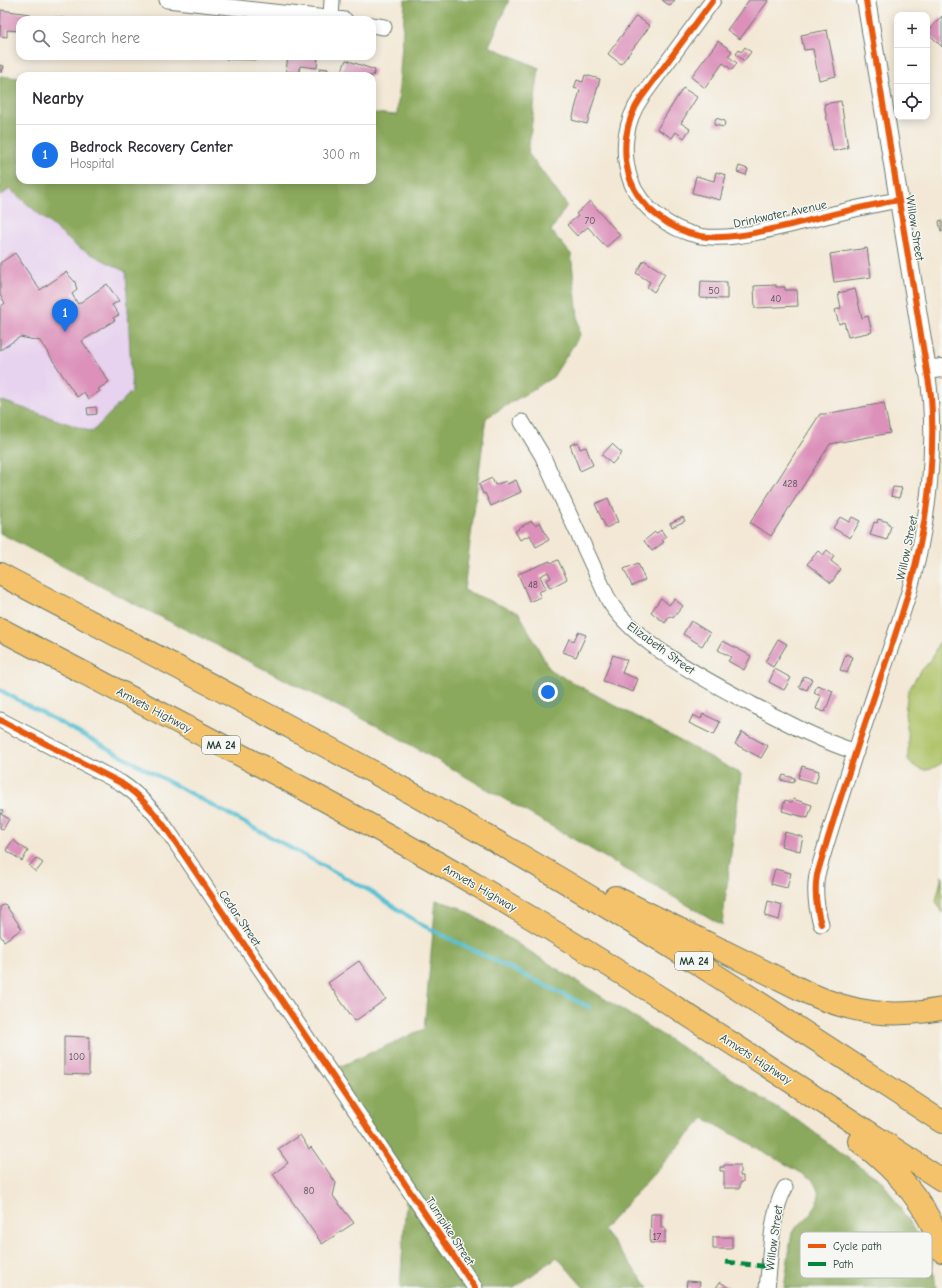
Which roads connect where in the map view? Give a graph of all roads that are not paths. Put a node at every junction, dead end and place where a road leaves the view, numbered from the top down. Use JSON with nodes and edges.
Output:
{"nodes":[{"id":1,"x":167,"y":0,"type":"edge"},
{"id":2,"x":332,"y":0,"type":"edge"},
{"id":3,"x":713,"y":0,"type":"edge"},
{"id":4,"x":866,"y":0,"type":"edge"},
{"id":5,"x":311,"y":16,"type":"edge"},
{"id":6,"x":337,"y":16,"type":"edge"},
{"id":7,"x":899,"y":200,"type":"junction"},
{"id":8,"x":935,"y":369,"type":"edge"},
{"id":9,"x":522,"y":422,"type":"dead end"},
{"id":10,"x":0,"y":574,"type":"edge"},
{"id":11,"x":0,"y":629,"type":"edge"},
{"id":12,"x":0,"y":720,"type":"edge"},
{"id":13,"x":856,"y":752,"type":"junction"},
{"id":14,"x":440,"y":809,"type":"junction"},
{"id":15,"x":821,"y":924,"type":"dead end"},
{"id":16,"x":942,"y":1009,"type":"edge"},
{"id":17,"x":708,"y":1027,"type":"junction"},
{"id":18,"x":942,"y":1122,"type":"edge"},
{"id":19,"x":942,"y":1180,"type":"edge"},
{"id":20,"x":407,"y":1186,"type":"joint"},
{"id":21,"x":785,"y":1188,"type":"dead end"},
{"id":22,"x":942,"y":1251,"type":"edge"},
{"id":23,"x":475,"y":1288,"type":"edge"},
{"id":24,"x":768,"y":1288,"type":"edge"}],
"edges":[{"from":1,"to":5,"type":"street"},
{"from":2,"to":6,"type":"street"},
{"from":3,"to":7,"type":"street","name":"Drinkwater Avenue"},
{"from":4,"to":7,"type":"street","name":"Willow Street"},
{"from":7,"to":8,"type":"street","name":"Willow Street"},
{"from":8,"to":13,"type":"street","name":"Willow Street"},
{"from":9,"to":13,"type":"street","name":"Elizabeth Street"},
{"from":10,"to":14,"type":"highway","number":"MA 24"},
{"from":11,"to":17,"type":"highway","name":"Amvets Highway","number":"MA 24"},
{"from":12,"to":20,"type":"street","name":"Cedar Street"},
{"from":13,"to":15,"type":"street","name":"Willow Street"},
{"from":14,"to":16,"type":"highway"},
{"from":14,"to":18,"type":"highway","number":"MA 24"},
{"from":17,"to":19,"type":"highway","name":"Amvets Highway","number":"MA 24"},
{"from":17,"to":22,"type":"highway"},
{"from":20,"to":23,"type":"street","name":"Turnpike Street"},
{"from":21,"to":24,"type":"street","name":"Willow Street"}]}
